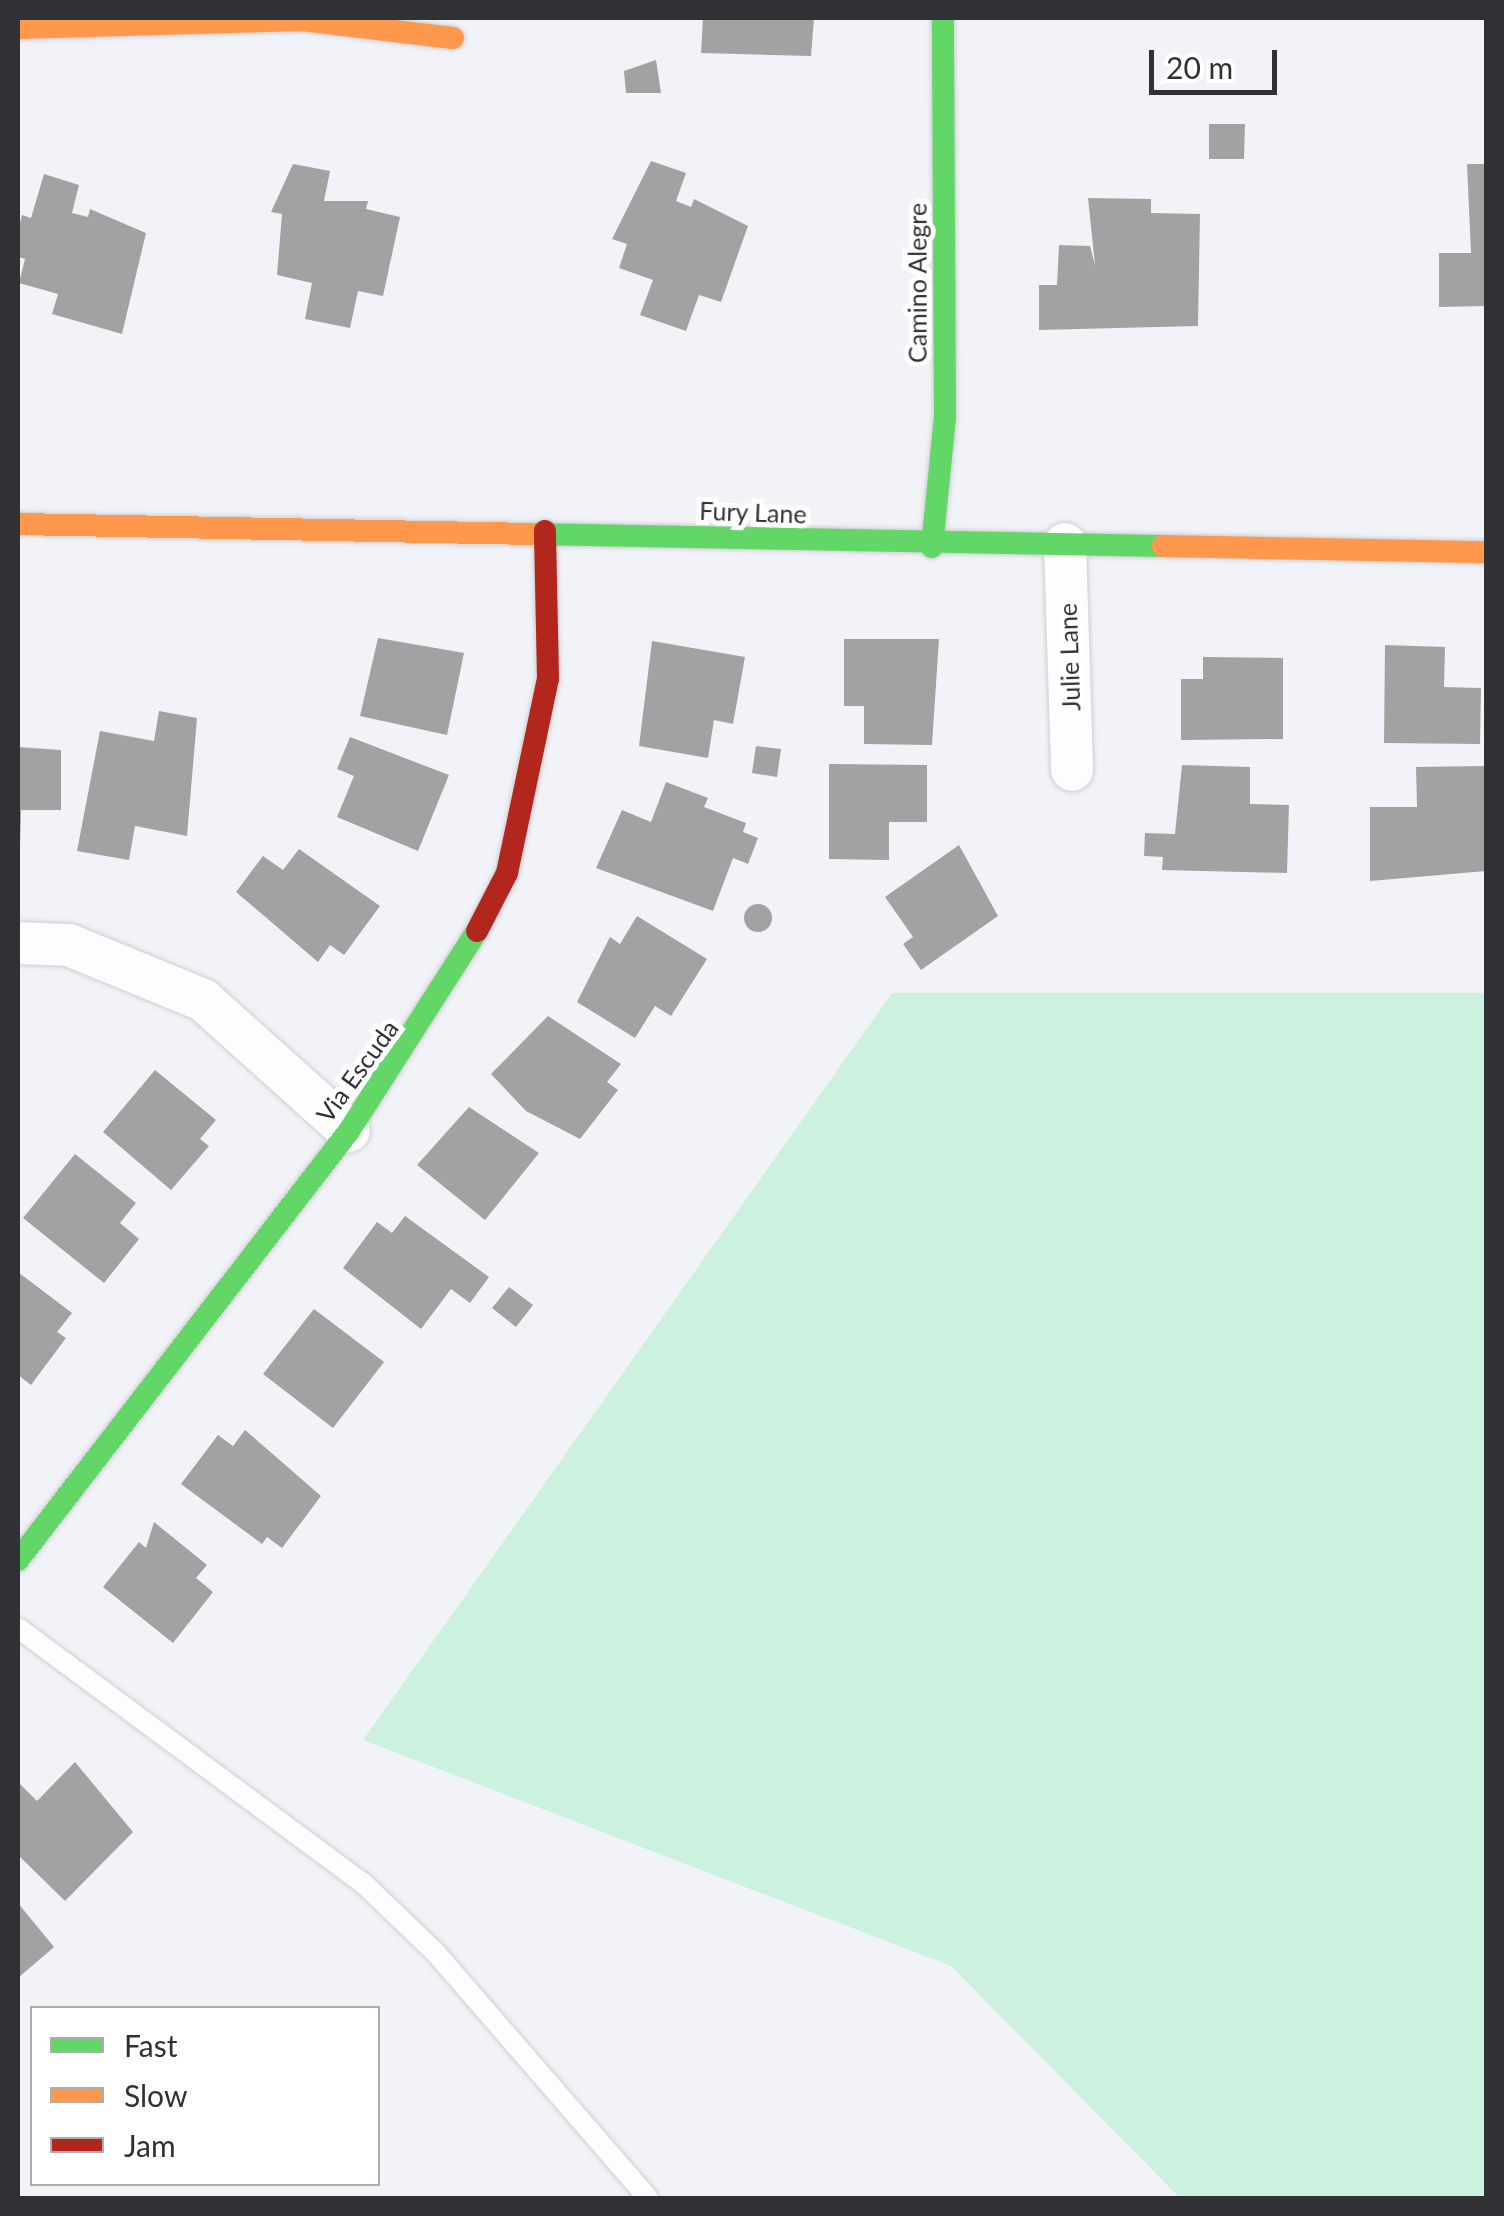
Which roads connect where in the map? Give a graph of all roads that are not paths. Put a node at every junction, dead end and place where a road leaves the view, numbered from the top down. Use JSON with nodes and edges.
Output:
{"nodes":[{"id":1,"x":942,"y":18,"type":"edge"},
{"id":2,"x":18,"y":28,"type":"edge"},
{"id":3,"x":460,"y":33,"type":"dead end"},
{"id":4,"x":18,"y":524,"type":"edge"},
{"id":5,"x":545,"y":531,"type":"junction"},
{"id":6,"x":1065,"y":544,"type":"junction"},
{"id":7,"x":932,"y":546,"type":"junction"},
{"id":8,"x":1486,"y":552,"type":"edge"},
{"id":9,"x":1072,"y":770,"type":"dead end"},
{"id":10,"x":18,"y":944,"type":"edge"},
{"id":11,"x":349,"y":1131,"type":"junction"},
{"id":12,"x":18,"y":1560,"type":"edge"},
{"id":13,"x":18,"y":1628,"type":"edge"},
{"id":14,"x":648,"y":2198,"type":"edge"}],
"edges":[{"from":1,"to":7,"type":"street","name":"Camino Alegre"},
{"from":2,"to":3,"type":"street"},
{"from":4,"to":5,"type":"street","name":"Fury Lane"},
{"from":5,"to":7,"type":"street","name":"Fury Lane"},
{"from":5,"to":11,"type":"street","name":"Via Escuda"},
{"from":6,"to":7,"type":"street","name":"Fury Lane"},
{"from":6,"to":8,"type":"street","name":"Fury Lane"},
{"from":6,"to":9,"type":"street","name":"Julie Lane"},
{"from":10,"to":11,"type":"street"},
{"from":11,"to":12,"type":"street","name":"Via Escuda"},
{"from":13,"to":14,"type":"lane"}]}
